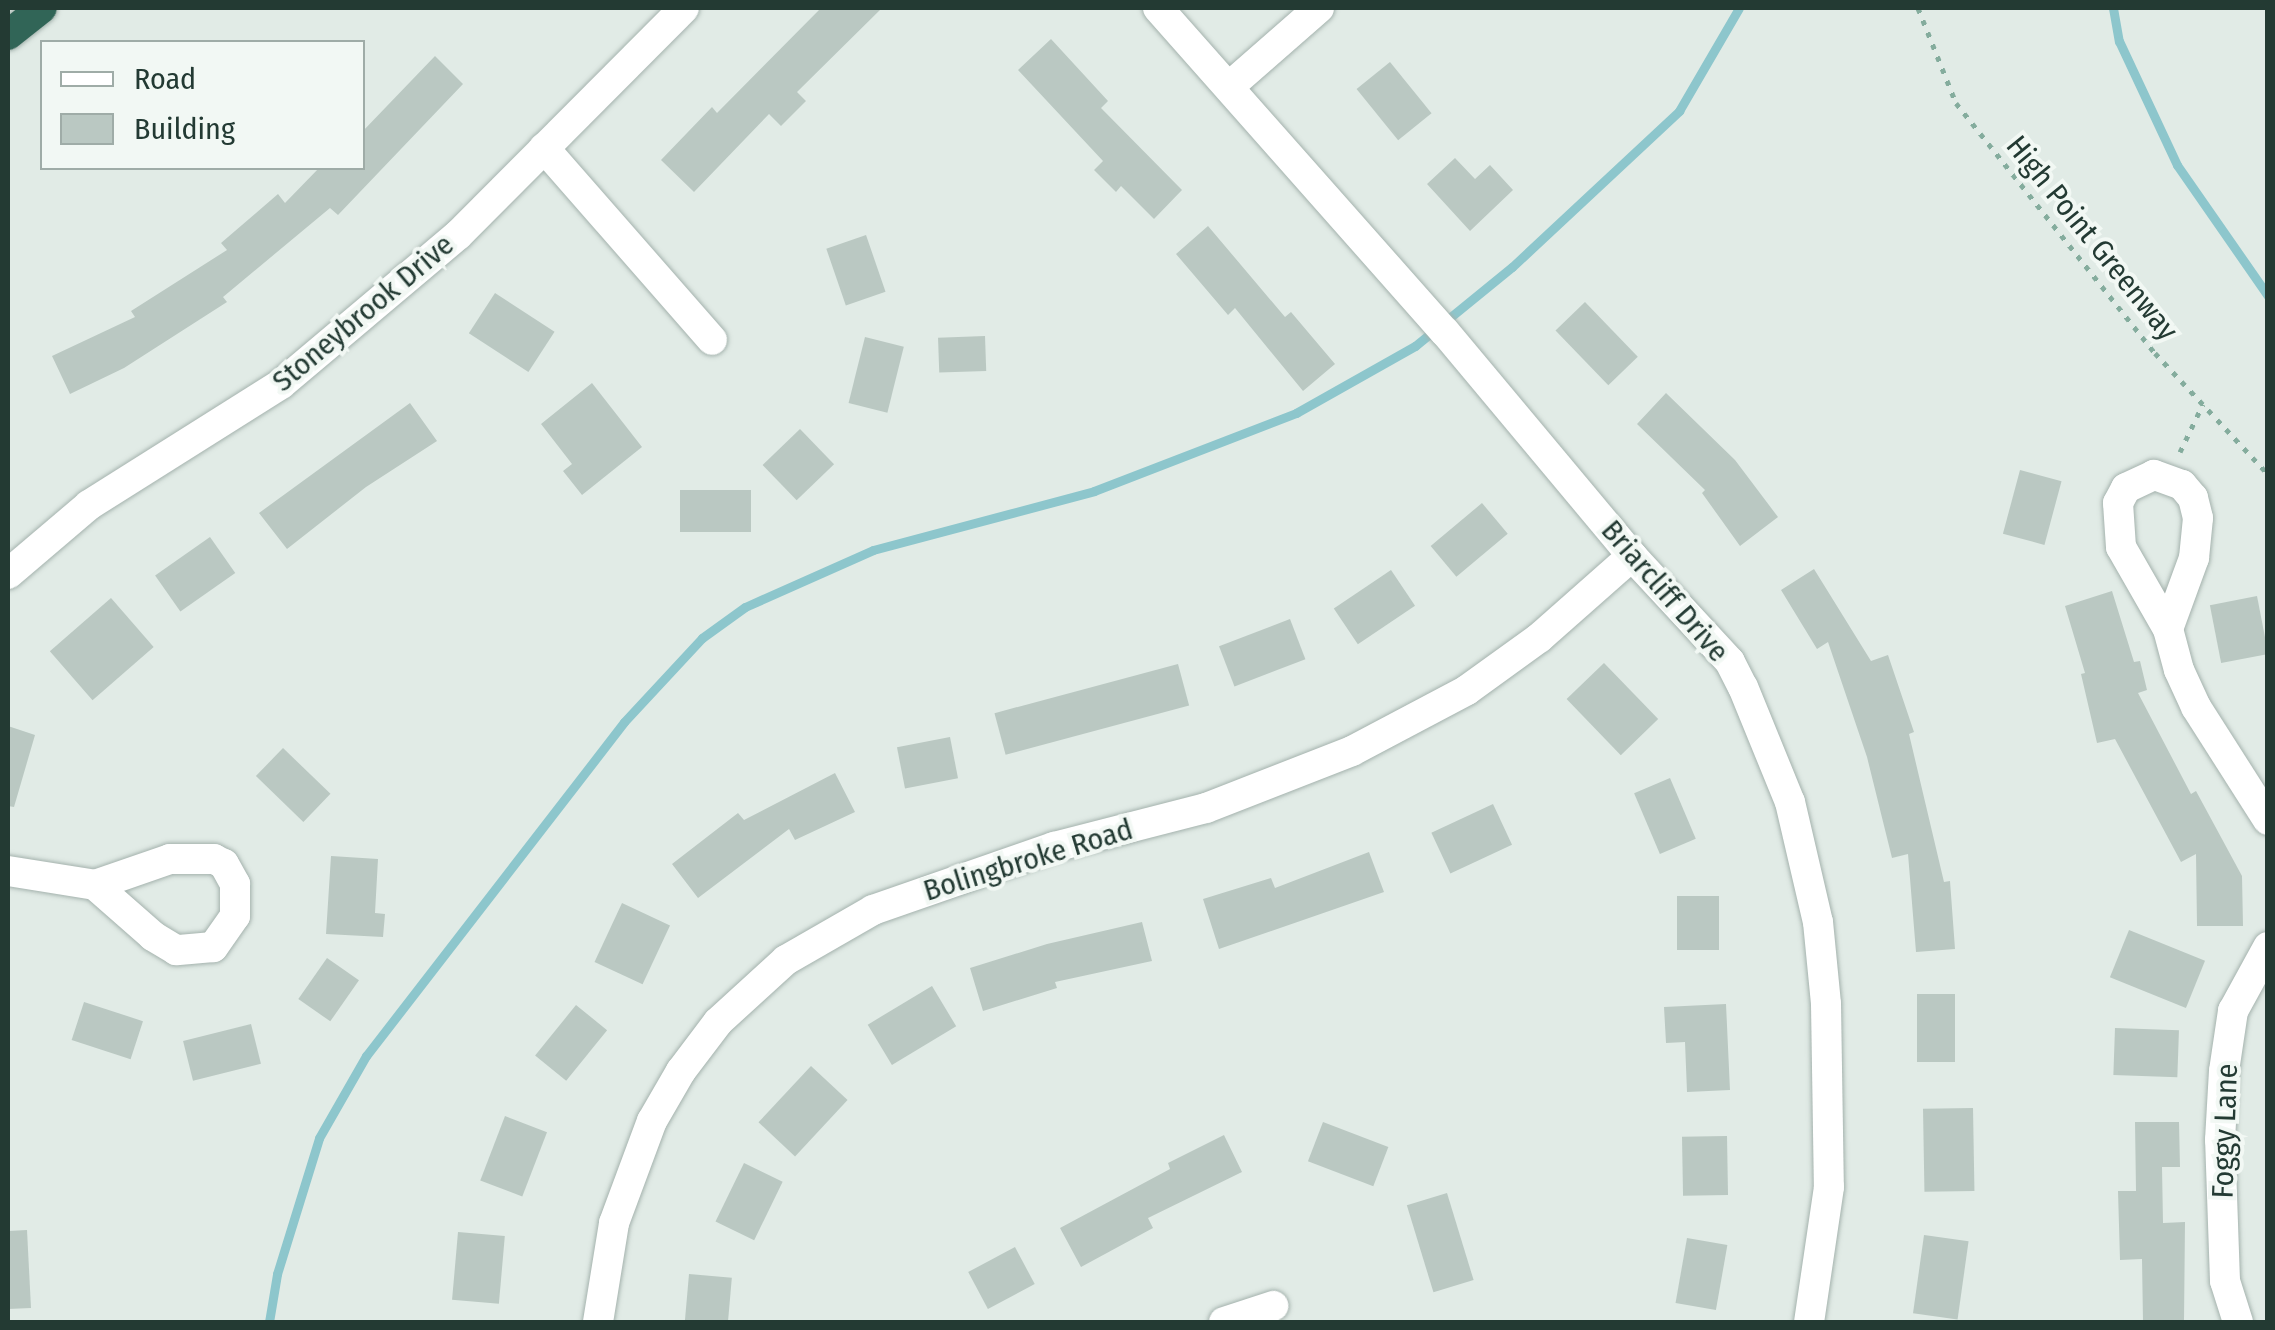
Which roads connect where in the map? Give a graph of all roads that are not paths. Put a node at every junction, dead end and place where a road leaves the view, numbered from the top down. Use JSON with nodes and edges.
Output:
{"nodes":[{"id":1,"x":42,"y":8,"type":"edge"},
{"id":2,"x":684,"y":8,"type":"edge"},
{"id":3,"x":1158,"y":8,"type":"edge"},
{"id":4,"x":1319,"y":8,"type":"edge"},
{"id":5,"x":8,"y":35,"type":"edge"},
{"id":6,"x":1231,"y":85,"type":"junction"},
{"id":7,"x":544,"y":148,"type":"junction"},
{"id":8,"x":712,"y":340,"type":"dead end"},
{"id":9,"x":1632,"y":556,"type":"junction"},
{"id":10,"x":8,"y":574,"type":"edge"},
{"id":11,"x":2168,"y":629,"type":"junction"},
{"id":12,"x":2268,"y":820,"type":"edge"},
{"id":13,"x":8,"y":871,"type":"edge"},
{"id":14,"x":94,"y":885,"type":"dead end"},
{"id":15,"x":2268,"y":948,"type":"edge"},
{"id":16,"x":1273,"y":1306,"type":"dead end"},
{"id":17,"x":598,"y":1322,"type":"edge"},
{"id":18,"x":1224,"y":1322,"type":"edge"},
{"id":19,"x":1809,"y":1322,"type":"edge"},
{"id":20,"x":2238,"y":1322,"type":"edge"}],
"edges":[{"from":1,"to":5,"type":"highway"},
{"from":2,"to":7,"type":"street","name":"Stoneybrook Drive"},
{"from":3,"to":6,"type":"street","name":"Briarcliff Drive"},
{"from":4,"to":6,"type":"street"},
{"from":6,"to":9,"type":"street","name":"Briarcliff Drive"},
{"from":7,"to":8,"type":"street"},
{"from":7,"to":10,"type":"street","name":"Stoneybrook Drive"},
{"from":9,"to":17,"type":"street","name":"Bolingbroke Road"},
{"from":9,"to":19,"type":"street","name":"Briarcliff Drive"},
{"from":11,"to":11,"type":"street"},
{"from":11,"to":12,"type":"street"},
{"from":13,"to":14,"type":"street"},
{"from":15,"to":20,"type":"street","name":"Foggy Lane"},
{"from":16,"to":18,"type":"street"}]}
